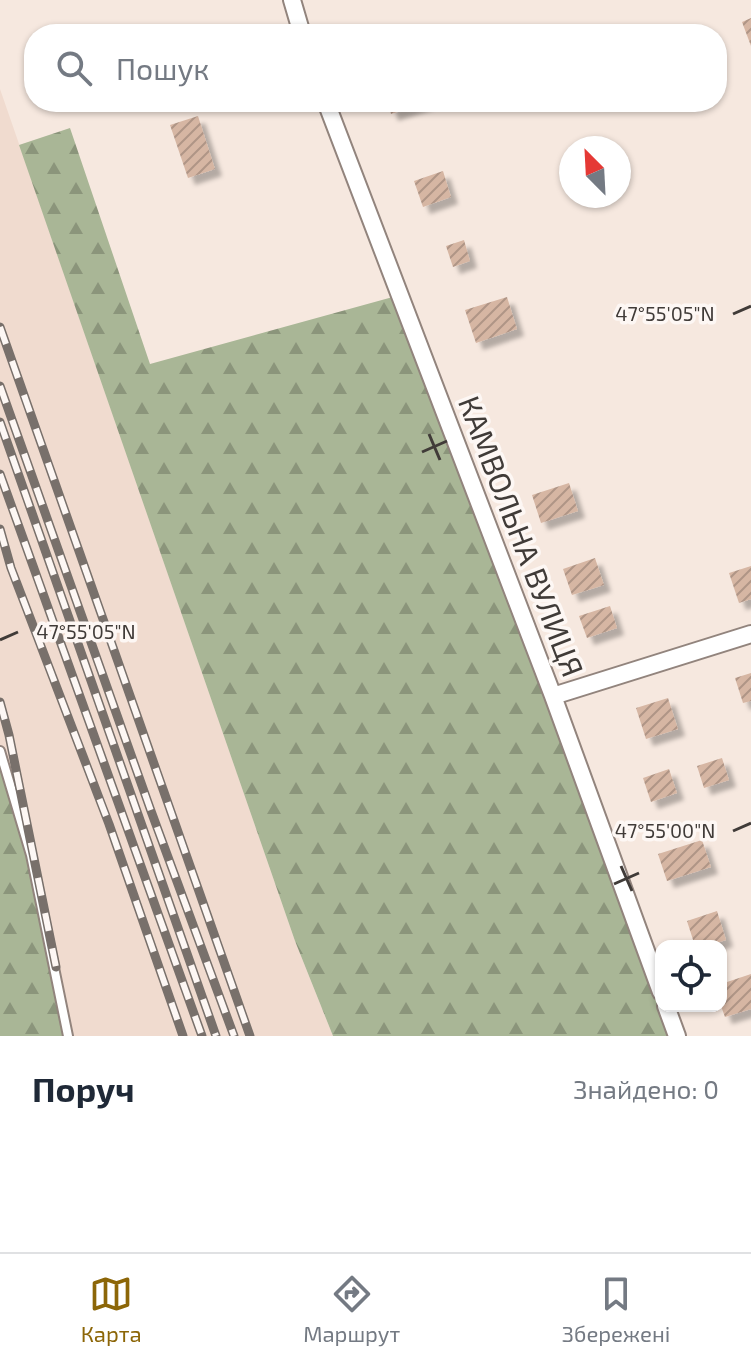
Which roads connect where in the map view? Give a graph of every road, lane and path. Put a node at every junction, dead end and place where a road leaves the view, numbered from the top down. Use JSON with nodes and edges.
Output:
{"nodes":[{"id":1,"x":292,"y":0,"type":"edge"},
{"id":2,"x":299,"y":24,"type":"edge"},
{"id":3,"x":330,"y":112,"type":"edge"},
{"id":4,"x":751,"y":634,"type":"edge"},
{"id":5,"x":553,"y":696,"type":"junction"},
{"id":6,"x":0,"y":751,"type":"edge"},
{"id":7,"x":655,"y":976,"type":"edge"},
{"id":8,"x":668,"y":1012,"type":"edge"},
{"id":9,"x":68,"y":1036,"type":"edge"},
{"id":10,"x":677,"y":1036,"type":"edge"}],
"edges":[{"from":1,"to":2,"type":"street"},
{"from":3,"to":5,"type":"street","name":"КАМВОЛЬНА ВУЛИЦЯ"},
{"from":4,"to":5,"type":"street"},
{"from":5,"to":7,"type":"street","name":"КАМВОЛЬНА ВУЛИЦЯ"},
{"from":6,"to":9,"type":"lane"},
{"from":8,"to":10,"type":"street"}]}
